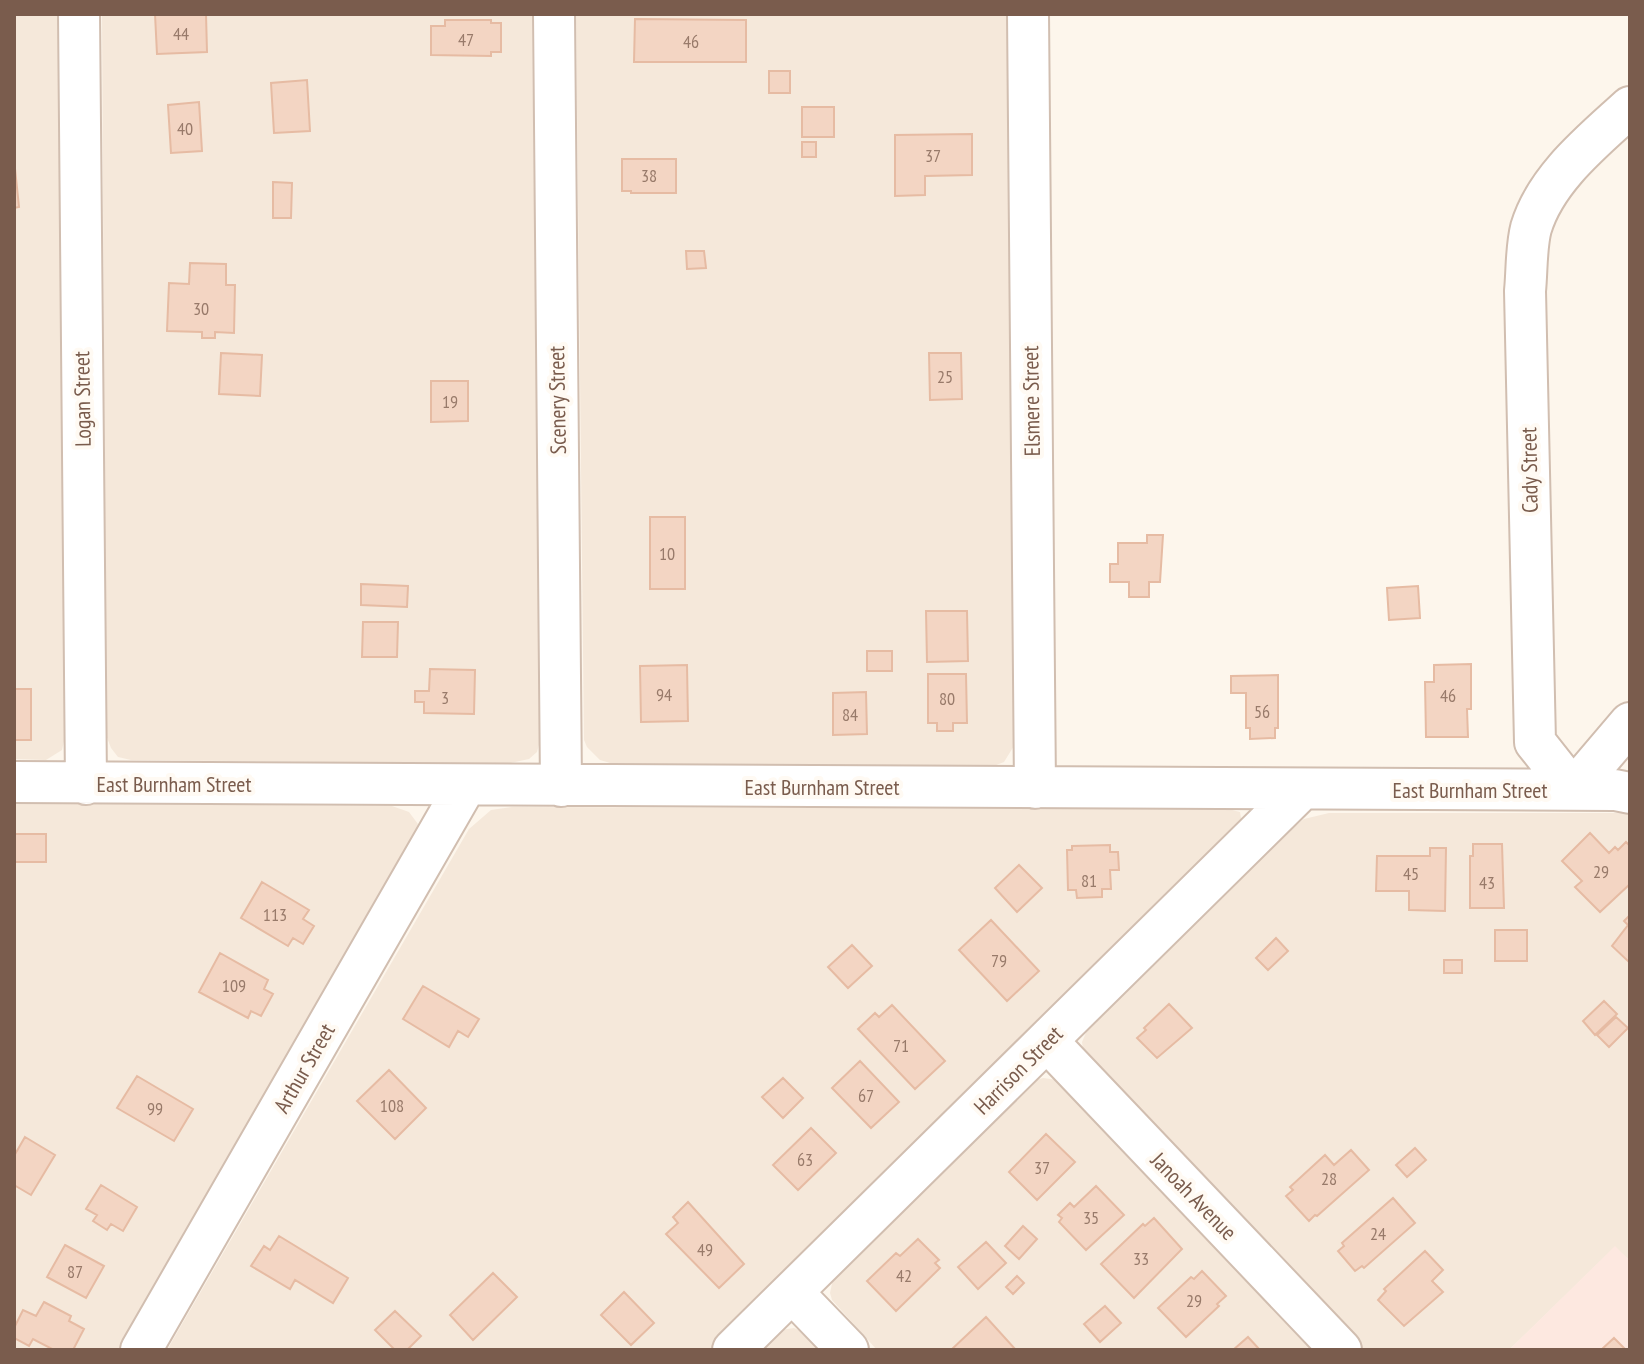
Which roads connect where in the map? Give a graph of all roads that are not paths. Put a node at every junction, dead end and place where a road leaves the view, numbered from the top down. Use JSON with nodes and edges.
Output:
{"nodes":[{"id":1,"x":79,"y":14,"type":"edge"},
{"id":2,"x":554,"y":14,"type":"edge"},
{"id":3,"x":1028,"y":14,"type":"edge"},
{"id":4,"x":1630,"y":107,"type":"edge"},
{"id":5,"x":1630,"y":723,"type":"edge"},
{"id":6,"x":14,"y":782,"type":"edge"},
{"id":7,"x":86,"y":784,"type":"junction"},
{"id":8,"x":466,"y":785,"type":"junction"},
{"id":9,"x":561,"y":786,"type":"junction"},
{"id":10,"x":1035,"y":788,"type":"junction"},
{"id":11,"x":1302,"y":789,"type":"junction"},
{"id":12,"x":1573,"y":790,"type":"junction"},
{"id":13,"x":1630,"y":793,"type":"edge"},
{"id":14,"x":1047,"y":1041,"type":"junction"},
{"id":15,"x":792,"y":1292,"type":"junction"},
{"id":16,"x":141,"y":1350,"type":"edge"},
{"id":17,"x":733,"y":1350,"type":"edge"},
{"id":18,"x":848,"y":1350,"type":"edge"},
{"id":19,"x":1341,"y":1350,"type":"edge"}],
"edges":[{"from":1,"to":7,"type":"street","name":"Logan Street"},
{"from":2,"to":9,"type":"street","name":"Scenery Street"},
{"from":3,"to":10,"type":"street","name":"Elsmere Street"},
{"from":4,"to":12,"type":"street","name":"Cady Street"},
{"from":5,"to":12,"type":"street"},
{"from":6,"to":7,"type":"street","name":"East Burnham Street"},
{"from":7,"to":8,"type":"street","name":"East Burnham Street"},
{"from":8,"to":9,"type":"street","name":"East Burnham Street"},
{"from":8,"to":16,"type":"street","name":"Arthur Street"},
{"from":9,"to":10,"type":"street","name":"East Burnham Street"},
{"from":10,"to":11,"type":"street","name":"East Burnham Street"},
{"from":11,"to":12,"type":"street","name":"East Burnham Street"},
{"from":11,"to":14,"type":"street","name":"Harrison Street"},
{"from":12,"to":13,"type":"street","name":"East Burnham Street"},
{"from":14,"to":15,"type":"street","name":"Harrison Street"},
{"from":14,"to":19,"type":"street","name":"Janoah Avenue"},
{"from":15,"to":17,"type":"street","name":"Harrison Street"},
{"from":15,"to":18,"type":"street"}]}
